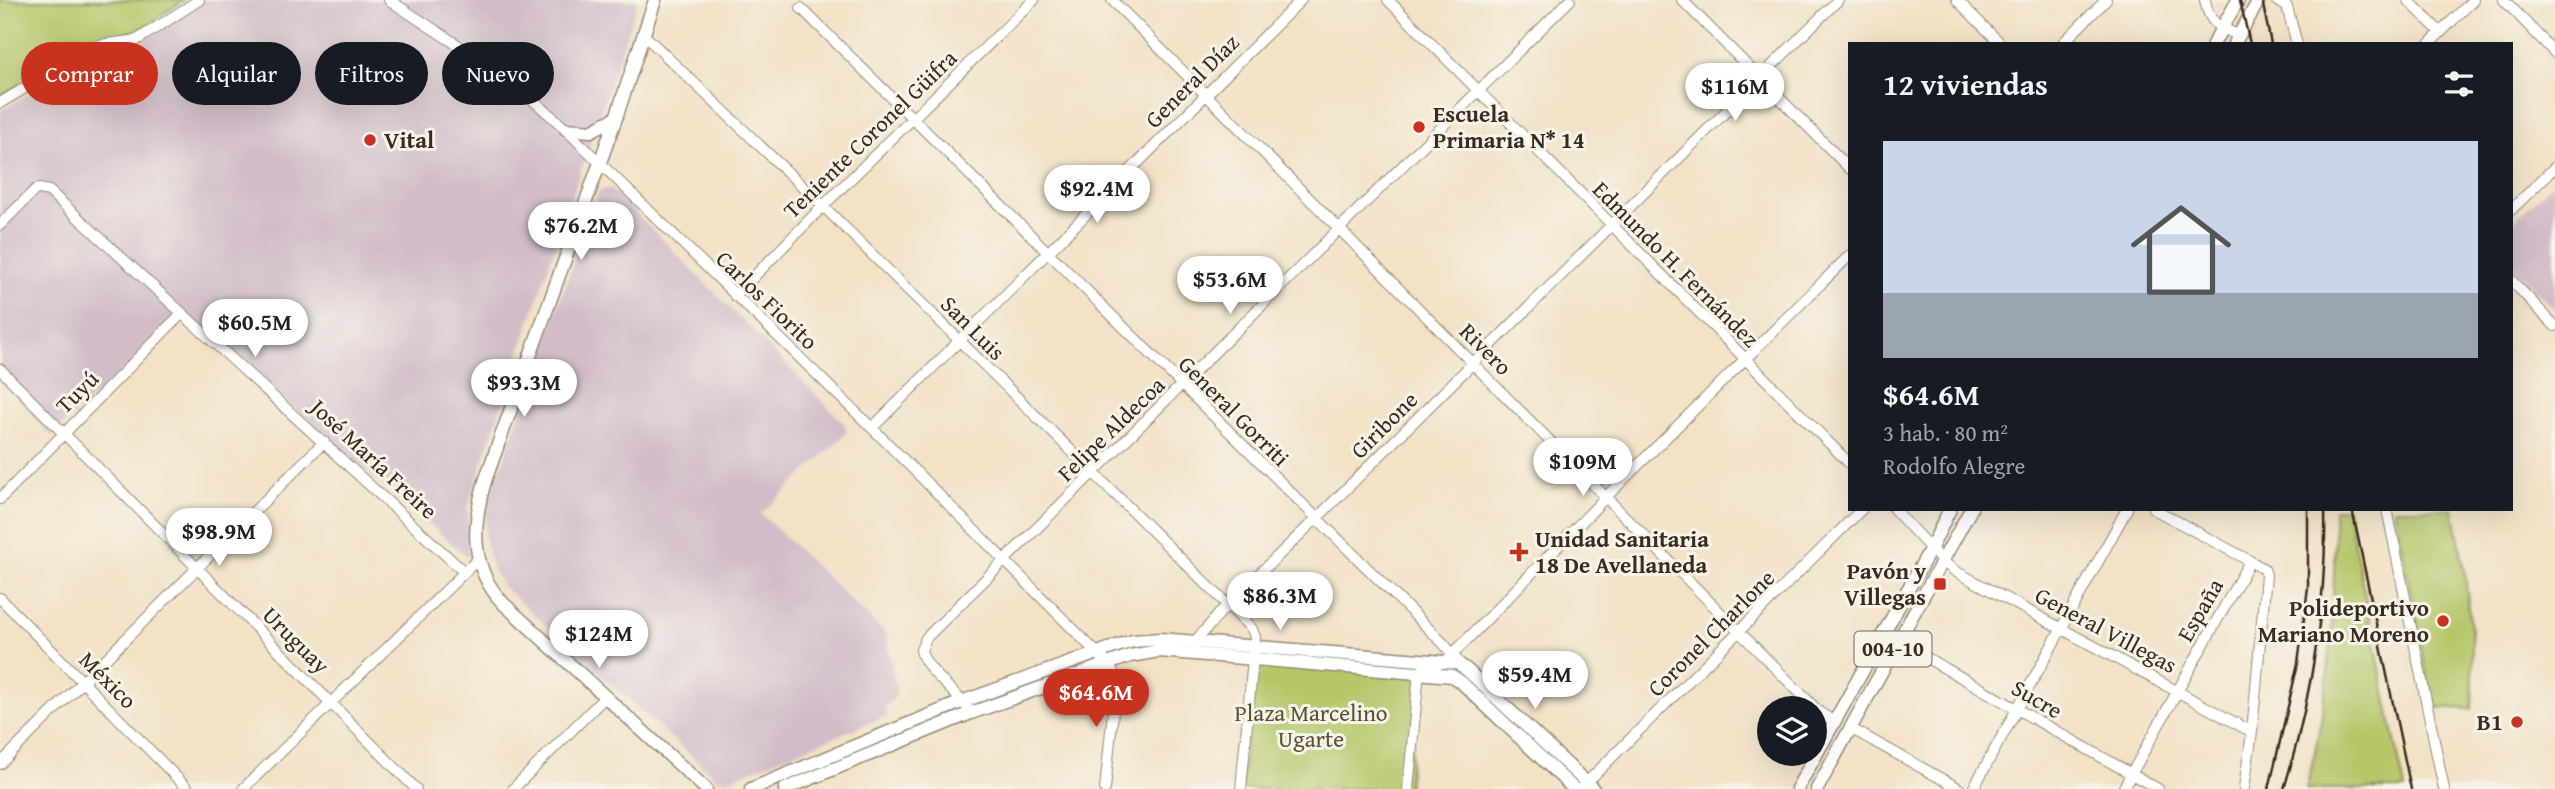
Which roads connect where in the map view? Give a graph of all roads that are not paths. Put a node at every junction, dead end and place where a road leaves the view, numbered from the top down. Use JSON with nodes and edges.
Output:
{"nodes":[{"id":1,"x":199,"y":0,"type":"edge"},
{"id":2,"x":389,"y":0,"type":"edge"},
{"id":3,"x":655,"y":0,"type":"edge"},
{"id":4,"x":1034,"y":0,"type":"edge"},
{"id":5,"x":1112,"y":0,"type":"edge"},
{"id":6,"x":1301,"y":0,"type":"edge"},
{"id":7,"x":1388,"y":0,"type":"edge"},
{"id":8,"x":1570,"y":0,"type":"edge"},
{"id":9,"x":1682,"y":0,"type":"edge"},
{"id":10,"x":1838,"y":0,"type":"edge"},
{"id":11,"x":1957,"y":0,"type":"edge"},
{"id":12,"x":2106,"y":0,"type":"edge"},
{"id":13,"x":2205,"y":0,"type":"edge"},
{"id":14,"x":2238,"y":0,"type":"edge"},
{"id":15,"x":2263,"y":0,"type":"edge"},
{"id":16,"x":2276,"y":0,"type":"edge"},
{"id":17,"x":2408,"y":0,"type":"edge"},
{"id":18,"x":2473,"y":0,"type":"edge"},
{"id":19,"x":2504,"y":0,"type":"edge"},
{"id":20,"x":801,"y":8,"type":"dead end"},
{"id":21,"x":2221,"y":29,"type":"junction"},
{"id":22,"x":2440,"y":33,"type":"junction"},
{"id":23,"x":644,"y":35,"type":"junction"},
{"id":24,"x":2237,"y":39,"type":"edge"},
{"id":25,"x":1999,"y":42,"type":"edge"},
{"id":26,"x":2064,"y":42,"type":"edge"},
{"id":27,"x":2214,"y":42,"type":"edge"},
{"id":28,"x":2296,"y":42,"type":"edge"},
{"id":29,"x":2431,"y":42,"type":"edge"},
{"id":30,"x":2555,"y":53,"type":"edge"},
{"id":31,"x":1759,"y":78,"type":"junction"},
{"id":32,"x":1478,"y":91,"type":"junction"},
{"id":33,"x":1206,"y":95,"type":"junction"},
{"id":34,"x":0,"y":103,"type":"edge"},
{"id":35,"x":616,"y":118,"type":"junction"},
{"id":36,"x":914,"y":118,"type":"junction"},
{"id":37,"x":566,"y":130,"type":"junction"},
{"id":38,"x":600,"y":161,"type":"junction"},
{"id":39,"x":1848,"y":167,"type":"edge"},
{"id":40,"x":2555,"y":167,"type":"edge"},
{"id":41,"x":823,"y":206,"type":"junction"},
{"id":42,"x":2513,"y":208,"type":"edge"},
{"id":43,"x":0,"y":225,"type":"edge"},
{"id":44,"x":1612,"y":226,"type":"junction"},
{"id":45,"x":1339,"y":228,"type":"junction"},
{"id":46,"x":1047,"y":253,"type":"junction"},
{"id":47,"x":1848,"y":257,"type":"edge"},
{"id":48,"x":2513,"y":282,"type":"edge"},
{"id":49,"x":735,"y":296,"type":"junction"},
{"id":50,"x":182,"y":313,"type":"junction"},
{"id":51,"x":2555,"y":326,"type":"edge"},
{"id":52,"x":958,"y":341,"type":"junction"},
{"id":53,"x":1745,"y":360,"type":"junction"},
{"id":54,"x":1473,"y":363,"type":"junction"},
{"id":55,"x":0,"y":369,"type":"edge"},
{"id":56,"x":1182,"y":387,"type":"junction"},
{"id":57,"x":872,"y":428,"type":"junction"},
{"id":58,"x":63,"y":434,"type":"junction"},
{"id":59,"x":324,"y":442,"type":"junction"},
{"id":60,"x":1848,"y":462,"type":"edge"},
{"id":61,"x":1092,"y":473,"type":"junction"},
{"id":62,"x":1606,"y":497,"type":"junction"},
{"id":63,"x":0,"y":499,"type":"edge"},
{"id":64,"x":1860,"y":511,"type":"edge"},
{"id":65,"x":1896,"y":511,"type":"edge"},
{"id":66,"x":1949,"y":511,"type":"edge"},
{"id":67,"x":1970,"y":511,"type":"edge"},
{"id":68,"x":2126,"y":511,"type":"edge"},
{"id":69,"x":2158,"y":511,"type":"edge"},
{"id":70,"x":2387,"y":511,"type":"edge"},
{"id":71,"x":1316,"y":519,"type":"junction"},
{"id":72,"x":1931,"y":548,"type":"junction"},
{"id":73,"x":478,"y":559,"type":"junction"},
{"id":74,"x":1942,"y":561,"type":"junction"},
{"id":75,"x":2250,"y":561,"type":"junction"},
{"id":76,"x":1006,"y":562,"type":"junction"},
{"id":77,"x":198,"y":569,"type":"junction"},
{"id":78,"x":463,"y":571,"type":"junction"},
{"id":79,"x":0,"y":598,"type":"edge"},
{"id":80,"x":1227,"y":605,"type":"junction"},
{"id":81,"x":2061,"y":629,"type":"junction"},
{"id":82,"x":1739,"y":632,"type":"junction"},
{"id":83,"x":1196,"y":641,"type":"junction"},
{"id":84,"x":1897,"y":642,"type":"junction"},
{"id":85,"x":1254,"y":652,"type":"junction"},
{"id":86,"x":1186,"y":653,"type":"junction"},
{"id":87,"x":1450,"y":657,"type":"junction"},
{"id":88,"x":1103,"y":658,"type":"junction"},
{"id":89,"x":1419,"y":672,"type":"junction"},
{"id":90,"x":83,"y":682,"type":"junction"},
{"id":91,"x":2176,"y":690,"type":"junction"},
{"id":92,"x":604,"y":698,"type":"junction"},
{"id":93,"x":964,"y":701,"type":"junction"},
{"id":94,"x":331,"y":704,"type":"junction"},
{"id":95,"x":2016,"y":710,"type":"junction"},
{"id":96,"x":971,"y":713,"type":"junction"},
{"id":97,"x":1834,"y":722,"type":"junction"},
{"id":98,"x":1850,"y":728,"type":"junction"},
{"id":99,"x":2252,"y":733,"type":"junction"},
{"id":100,"x":0,"y":764,"type":"edge"},
{"id":101,"x":2131,"y":775,"type":"junction"},
{"id":102,"x":1564,"y":778,"type":"edge"},
{"id":103,"x":1586,"y":787,"type":"edge"},
{"id":104,"x":188,"y":789,"type":"edge"},
{"id":105,"x":243,"y":789,"type":"edge"},
{"id":106,"x":416,"y":789,"type":"edge"},
{"id":107,"x":513,"y":789,"type":"edge"},
{"id":108,"x":706,"y":789,"type":"edge"},
{"id":109,"x":751,"y":789,"type":"edge"},
{"id":110,"x":785,"y":789,"type":"edge"},
{"id":111,"x":1105,"y":789,"type":"edge"},
{"id":112,"x":1241,"y":789,"type":"edge"},
{"id":113,"x":1408,"y":789,"type":"edge"},
{"id":114,"x":1574,"y":789,"type":"edge"},
{"id":115,"x":1797,"y":789,"type":"edge"},
{"id":116,"x":1817,"y":789,"type":"edge"},
{"id":117,"x":1960,"y":789,"type":"edge"},
{"id":118,"x":1973,"y":789,"type":"edge"},
{"id":119,"x":2123,"y":789,"type":"edge"},
{"id":120,"x":2158,"y":789,"type":"edge"},
{"id":121,"x":2244,"y":789,"type":"edge"},
{"id":122,"x":2444,"y":789,"type":"edge"}],
"edges":[{"from":1,"to":34,"type":"street"},
{"from":2,"to":37,"type":"street","name":"Carlos Fiorito"},
{"from":3,"to":23,"type":"main road"},
{"from":4,"to":36,"type":"street","name":"Teniente Coronel Güifra"},
{"from":5,"to":33,"type":"street","name":"Rivero"},
{"from":6,"to":33,"type":"street","name":"General Díaz"},
{"from":7,"to":32,"type":"street","name":"Edmundo H. Fernández"},
{"from":8,"to":32,"type":"street","name":"Felipe Aldecoa"},
{"from":9,"to":31,"type":"street"},
{"from":10,"to":31,"type":"street","name":"Giribone"},
{"from":11,"to":25,"type":"street"},
{"from":12,"to":26,"type":"street"},
{"from":13,"to":21,"type":"street"},
{"from":14,"to":21,"type":"main road"},
{"from":15,"to":24,"type":"main road"},
{"from":16,"to":28,"type":"street"},
{"from":17,"to":22,"type":"street"},
{"from":18,"to":22,"type":"street"},
{"from":19,"to":30,"type":"street"},
{"from":20,"to":36,"type":"street","name":"General Gorriti"},
{"from":21,"to":24,"type":"street"},
{"from":21,"to":27,"type":"main road"},
{"from":22,"to":29,"type":"street"},
{"from":23,"to":35,"type":"main road"},
{"from":23,"to":41,"type":"street","name":"San Luis"},
{"from":31,"to":39,"type":"street"},
{"from":31,"to":44,"type":"street","name":"Giribone"},
{"from":32,"to":44,"type":"street","name":"Edmundo H. Fernández"},
{"from":32,"to":45,"type":"street","name":"Felipe Aldecoa"},
{"from":33,"to":45,"type":"street","name":"Rivero"},
{"from":33,"to":46,"type":"street","name":"General Díaz"},
{"from":35,"to":37,"type":"main road"},
{"from":35,"to":38,"type":"main road"},
{"from":36,"to":41,"type":"street","name":"Teniente Coronel Güifra"},
{"from":36,"to":46,"type":"street","name":"General Gorriti"},
{"from":37,"to":38,"type":"street","name":"Carlos Fiorito"},
{"from":38,"to":49,"type":"street","name":"Carlos Fiorito"},
{"from":38,"to":73,"type":"main road"},
{"from":40,"to":42,"type":"street"},
{"from":41,"to":49,"type":"street","name":"Teniente Coronel Güifra"},
{"from":41,"to":52,"type":"street","name":"San Luis"},
{"from":43,"to":50,"type":"street","name":"José María Freire"},
{"from":44,"to":53,"type":"street","name":"Edmundo H. Fernández"},
{"from":44,"to":54,"type":"street","name":"Giribone"},
{"from":45,"to":54,"type":"street","name":"Rivero"},
{"from":45,"to":56,"type":"street","name":"Felipe Aldecoa"},
{"from":46,"to":52,"type":"street","name":"General Díaz"},
{"from":46,"to":56,"type":"street","name":"General Gorriti"},
{"from":47,"to":53,"type":"street"},
{"from":48,"to":51,"type":"street"},
{"from":49,"to":57,"type":"street","name":"Carlos Fiorito"},
{"from":50,"to":58,"type":"street","name":"Tuyú"},
{"from":50,"to":59,"type":"street","name":"José María Freire"},
{"from":52,"to":57,"type":"street","name":"General Díaz"},
{"from":52,"to":61,"type":"street","name":"San Luis"},
{"from":53,"to":60,"type":"street","name":"Edmundo H. Fernández"},
{"from":53,"to":62,"type":"street"},
{"from":54,"to":62,"type":"street","name":"Rivero"},
{"from":54,"to":71,"type":"street","name":"Giribone"},
{"from":55,"to":58,"type":"street","name":"Uruguay"},
{"from":56,"to":61,"type":"street","name":"Felipe Aldecoa"},
{"from":56,"to":71,"type":"street","name":"General Gorriti"},
{"from":57,"to":76,"type":"street","name":"Carlos Fiorito"},
{"from":58,"to":63,"type":"street","name":"Tuyú"},
{"from":58,"to":77,"type":"street","name":"Uruguay"},
{"from":59,"to":77,"type":"street"},
{"from":59,"to":78,"type":"street","name":"José María Freire"},
{"from":61,"to":76,"type":"street","name":"Felipe Aldecoa"},
{"from":61,"to":80,"type":"street","name":"San Luis"},
{"from":62,"to":82,"type":"street","name":"Rivero"},
{"from":62,"to":87,"type":"street"},
{"from":64,"to":82,"type":"street","name":"Coronel Charlone"},
{"from":65,"to":72,"type":"street"},
{"from":66,"to":72,"type":"main road","number":"004-10"},
{"from":67,"to":74,"type":"main road","number":"004-10"},
{"from":68,"to":81,"type":"street"},
{"from":69,"to":75,"type":"street"},
{"from":70,"to":122,"type":"street"},
{"from":71,"to":80,"type":"street","name":"Giribone"},
{"from":71,"to":87,"type":"street","name":"General Gorriti"},
{"from":72,"to":74,"type":"street"},
{"from":72,"to":97,"type":"main road","number":"004-10"},
{"from":73,"to":78,"type":"street"},
{"from":73,"to":92,"type":"main road"},
{"from":74,"to":81,"type":"street","name":"General Villegas"},
{"from":74,"to":84,"type":"main road","number":"004-10"},
{"from":75,"to":91,"type":"street","name":"España"},
{"from":75,"to":99,"type":"street"},
{"from":76,"to":88,"type":"street","name":"Carlos Fiorito"},
{"from":76,"to":93,"type":"street","name":"Felipe Aldecoa"},
{"from":77,"to":90,"type":"street"},
{"from":77,"to":94,"type":"street","name":"Uruguay"},
{"from":78,"to":94,"type":"street"},
{"from":79,"to":90,"type":"street","name":"México"},
{"from":80,"to":83,"type":"street","name":"Giribone"},
{"from":80,"to":85,"type":"street","name":"San Luis"},
{"from":81,"to":91,"type":"street","name":"General Villegas"},
{"from":81,"to":95,"type":"street"},
{"from":82,"to":97,"type":"street","name":"Rivero"},
{"from":82,"to":103,"type":"street","name":"Coronel Charlone"},
{"from":83,"to":85,"type":"main road"},
{"from":83,"to":86,"type":"street","name":"Giribone"},
{"from":83,"to":88,"type":"main road"},
{"from":84,"to":95,"type":"street","name":"Sucre"},
{"from":84,"to":98,"type":"main road","number":"004-10"},
{"from":85,"to":86,"type":"main road"},
{"from":85,"to":87,"type":"main road"},
{"from":85,"to":89,"type":"main road"},
{"from":85,"to":112,"type":"street"},
{"from":86,"to":88,"type":"main road"},
{"from":87,"to":89,"type":"street"},
{"from":87,"to":102,"type":"main road"},
{"from":88,"to":93,"type":"main road"},
{"from":88,"to":96,"type":"main road"},
{"from":88,"to":111,"type":"street"},
{"from":89,"to":102,"type":"main road"},
{"from":89,"to":113,"type":"street"},
{"from":90,"to":100,"type":"street"},
{"from":90,"to":104,"type":"street","name":"México"},
{"from":91,"to":99,"type":"street","name":"General Villegas"},
{"from":91,"to":101,"type":"street","name":"España"},
{"from":92,"to":107,"type":"street"},
{"from":92,"to":108,"type":"main road"},
{"from":93,"to":96,"type":"street"},
{"from":93,"to":109,"type":"main road"},
{"from":94,"to":105,"type":"street"},
{"from":94,"to":106,"type":"street","name":"Uruguay"},
{"from":95,"to":101,"type":"street","name":"Sucre"},
{"from":95,"to":118,"type":"street"},
{"from":96,"to":110,"type":"main road"},
{"from":97,"to":115,"type":"main road","number":"004-10"},
{"from":98,"to":116,"type":"main road","number":"004-10"},
{"from":98,"to":117,"type":"street"},
{"from":99,"to":121,"type":"street"},
{"from":101,"to":119,"type":"street","name":"España"},
{"from":101,"to":120,"type":"street","name":"Sucre"},
{"from":102,"to":103,"type":"main road"},
{"from":102,"to":114,"type":"main road"}]}
